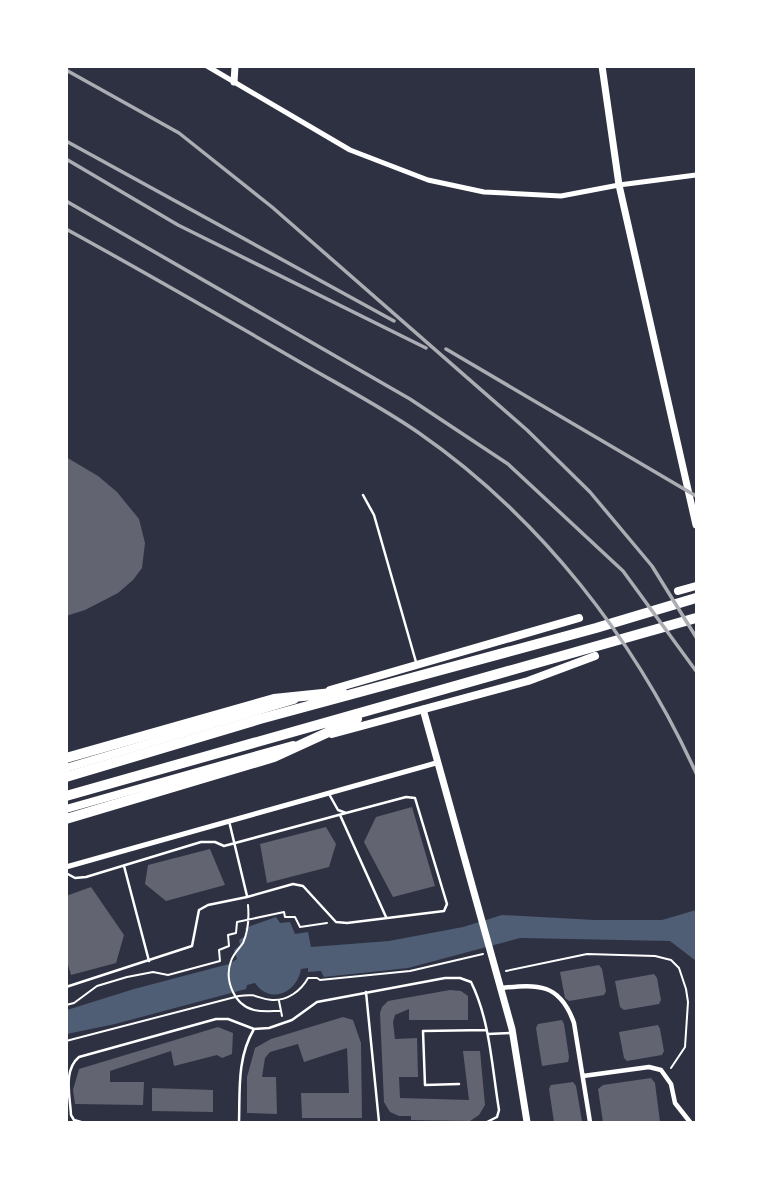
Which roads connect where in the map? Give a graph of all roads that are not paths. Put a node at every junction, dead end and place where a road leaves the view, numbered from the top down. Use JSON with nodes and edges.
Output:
{"nodes":[{"id":1,"x":207,"y":66,"type":"edge"},
{"id":2,"x":235,"y":66,"type":"edge"},
{"id":3,"x":602,"y":66,"type":"edge"},
{"id":4,"x":234,"y":82,"type":"junction"},
{"id":5,"x":696,"y":176,"type":"edge"},
{"id":6,"x":619,"y":185,"type":"junction"},
{"id":7,"x":363,"y":495,"type":"dead end"},
{"id":8,"x":696,"y":525,"type":"edge"},
{"id":9,"x":696,"y":586,"type":"edge"},
{"id":10,"x":678,"y":591,"type":"dead end"},
{"id":11,"x":696,"y":598,"type":"edge"},
{"id":12,"x":579,"y":618,"type":"dead end"},
{"id":13,"x":696,"y":618,"type":"edge"},
{"id":14,"x":595,"y":656,"type":"dead end"},
{"id":15,"x":417,"y":665,"type":"junction"},
{"id":16,"x":374,"y":688,"type":"junction"},
{"id":17,"x":383,"y":707,"type":"junction"},
{"id":18,"x":423,"y":709,"type":"junction"},
{"id":19,"x":66,"y":758,"type":"edge"},
{"id":20,"x":436,"y":763,"type":"junction"},
{"id":21,"x":66,"y":768,"type":"edge"},
{"id":22,"x":66,"y":777,"type":"edge"},
{"id":23,"x":329,"y":793,"type":"junction"},
{"id":24,"x":66,"y":796,"type":"edge"},
{"id":25,"x":66,"y":809,"type":"edge"},
{"id":26,"x":346,"y":813,"type":"junction"},
{"id":27,"x":340,"y":815,"type":"junction"},
{"id":28,"x":66,"y":819,"type":"edge"},
{"id":29,"x":229,"y":821,"type":"junction"},
{"id":30,"x":234,"y":844,"type":"junction"},
{"id":31,"x":124,"y":866,"type":"junction"},
{"id":32,"x":66,"y":867,"type":"edge"},
{"id":33,"x":66,"y":873,"type":"edge"},
{"id":34,"x":247,"y":897,"type":"junction"},
{"id":35,"x":386,"y":918,"type":"junction"},
{"id":36,"x":149,"y":961,"type":"junction"},
{"id":37,"x":66,"y":987,"type":"edge"},
{"id":38,"x":501,"y":988,"type":"junction"},
{"id":39,"x":366,"y":992,"type":"junction"},
{"id":40,"x":254,"y":1029,"type":"junction"},
{"id":41,"x":486,"y":1032,"type":"junction"},
{"id":42,"x":512,"y":1033,"type":"junction"},
{"id":43,"x":583,"y":1076,"type":"junction"},
{"id":44,"x":459,"y":1084,"type":"dead end"},
{"id":45,"x":73,"y":1121,"type":"edge"},
{"id":46,"x":81,"y":1122,"type":"edge"},
{"id":47,"x":239,"y":1122,"type":"edge"},
{"id":48,"x":379,"y":1122,"type":"edge"},
{"id":49,"x":487,"y":1122,"type":"edge"},
{"id":50,"x":527,"y":1122,"type":"edge"},
{"id":51,"x":590,"y":1122,"type":"edge"},
{"id":52,"x":690,"y":1122,"type":"edge"}],
"edges":[{"from":1,"to":4,"type":"street"},
{"from":2,"to":4,"type":"street"},
{"from":3,"to":6,"type":"street"},
{"from":4,"to":6,"type":"street"},
{"from":5,"to":6,"type":"street"},
{"from":6,"to":8,"type":"street"},
{"from":7,"to":15,"type":"lane"},
{"from":9,"to":10,"type":"main road"},
{"from":11,"to":16,"type":"highway"},
{"from":12,"to":15,"type":"main road"},
{"from":13,"to":17,"type":"highway"},
{"from":14,"to":18,"type":"main road"},
{"from":15,"to":21,"type":"main road"},
{"from":16,"to":19,"type":"highway"},
{"from":16,"to":22,"type":"highway"},
{"from":17,"to":24,"type":"highway"},
{"from":17,"to":28,"type":"highway"},
{"from":18,"to":20,"type":"street"},
{"from":18,"to":25,"type":"main road"},
{"from":20,"to":23,"type":"street"},
{"from":20,"to":38,"type":"street"},
{"from":23,"to":26,"type":"lane"},
{"from":23,"to":29,"type":"street"},
{"from":26,"to":27,"type":"lane"},
{"from":26,"to":35,"type":"lane"},
{"from":27,"to":30,"type":"lane"},
{"from":27,"to":35,"type":"lane"},
{"from":29,"to":30,"type":"lane"},
{"from":29,"to":32,"type":"street"},
{"from":30,"to":31,"type":"lane"},
{"from":30,"to":34,"type":"lane"},
{"from":31,"to":33,"type":"lane"},
{"from":31,"to":36,"type":"lane"},
{"from":34,"to":35,"type":"lane"},
{"from":34,"to":36,"type":"lane"},
{"from":36,"to":37,"type":"lane"},
{"from":38,"to":42,"type":"street"},
{"from":38,"to":43,"type":"street"},
{"from":39,"to":40,"type":"lane"},
{"from":39,"to":41,"type":"lane"},
{"from":39,"to":48,"type":"lane"},
{"from":40,"to":45,"type":"lane"},
{"from":40,"to":47,"type":"lane"},
{"from":41,"to":42,"type":"lane"},
{"from":41,"to":44,"type":"lane"},
{"from":41,"to":49,"type":"lane"},
{"from":42,"to":50,"type":"street"},
{"from":43,"to":51,"type":"street"},
{"from":43,"to":52,"type":"street"},
{"from":45,"to":46,"type":"lane"}]}
